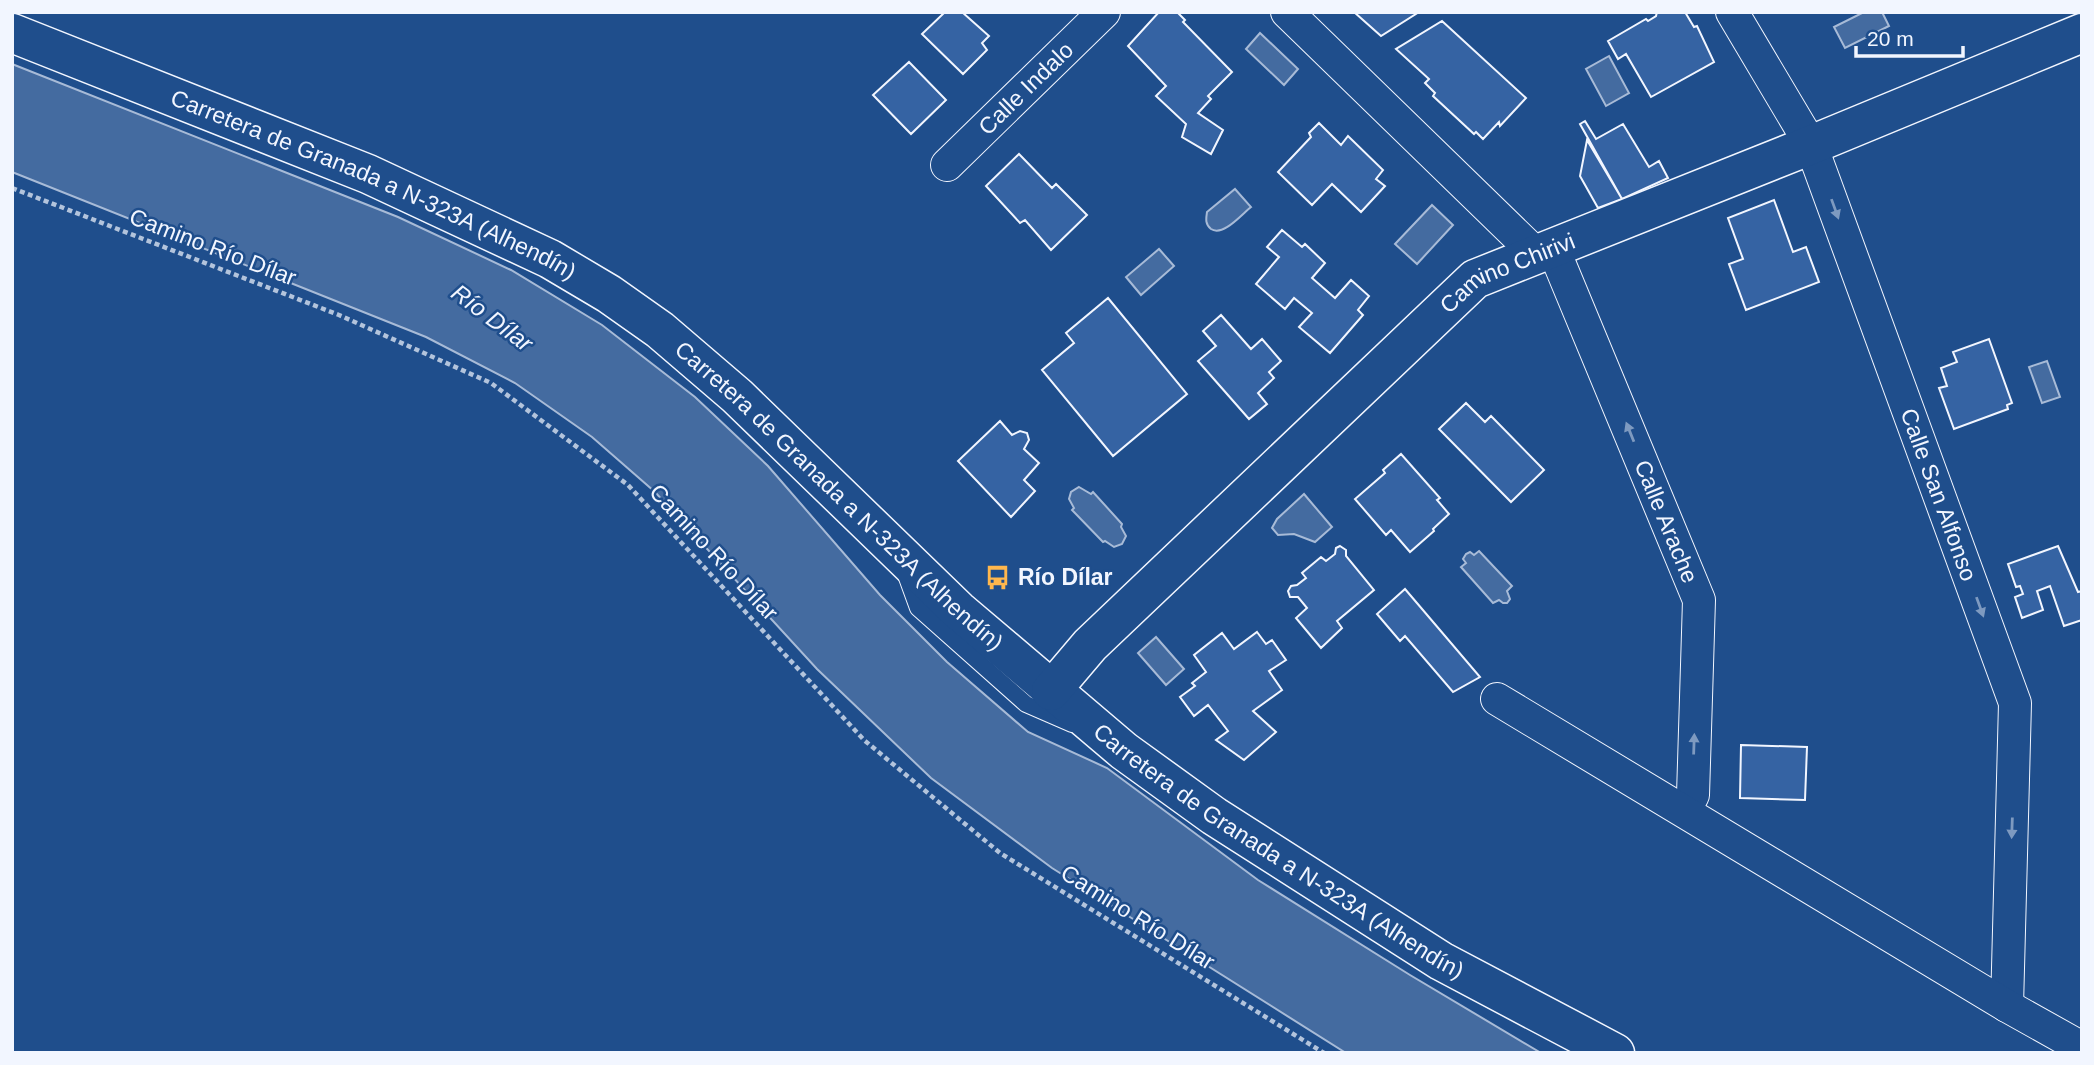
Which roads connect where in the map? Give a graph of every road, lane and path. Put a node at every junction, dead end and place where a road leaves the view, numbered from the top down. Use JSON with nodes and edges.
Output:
{"nodes":[{"id":1,"x":1104,"y":12,"type":"edge"},
{"id":2,"x":1287,"y":12,"type":"edge"},
{"id":3,"x":1732,"y":12,"type":"edge"},
{"id":4,"x":12,"y":33,"type":"edge"},
{"id":5,"x":2082,"y":33,"type":"edge"},
{"id":6,"x":1811,"y":145,"type":"junction"},
{"id":7,"x":947,"y":165,"type":"dead end"},
{"id":8,"x":12,"y":188,"type":"edge"},
{"id":9,"x":1544,"y":251,"type":"junction"},
{"id":10,"x":896,"y":550,"type":"junction"},
{"id":11,"x":1051,"y":691,"type":"junction"},
{"id":12,"x":1497,"y":699,"type":"dead end"},
{"id":13,"x":1111,"y":741,"type":"junction"},
{"id":14,"x":1685,"y":810,"type":"junction"},
{"id":15,"x":2007,"y":1006,"type":"junction"},
{"id":16,"x":2082,"y":1048,"type":"edge"},
{"id":17,"x":1324,"y":1053,"type":"edge"},
{"id":18,"x":1615,"y":1053,"type":"edge"}],
"edges":[{"from":1,"to":7,"type":"street","name":"Calle Indalo"},
{"from":2,"to":9,"type":"street","name":"Calle Arache"},
{"from":3,"to":6,"type":"street","name":"Calle San Alfonso"},
{"from":4,"to":10,"type":"street","name":"Carretera de Granada a N-323A (Alhendín)"},
{"from":5,"to":6,"type":"street","name":"Camino Chirivi"},
{"from":6,"to":9,"type":"street","name":"Camino Chirivi"},
{"from":6,"to":15,"type":"street","name":"Calle San Alfonso","one_way":true},
{"from":8,"to":17,"type":"path","name":"Camino Río Dílar"},
{"from":9,"to":11,"type":"street","name":"Camino Chirivi"},
{"from":14,"to":9,"type":"street","name":"Calle Arache","one_way":true},
{"from":10,"to":11,"type":"street","name":"Carretera de Granada a N-323A (Alhendín)"},
{"from":10,"to":13,"type":"lane"},
{"from":11,"to":13,"type":"street","name":"Carretera de Granada a N-323A (Alhendín)"},
{"from":12,"to":14,"type":"street"},
{"from":13,"to":18,"type":"street","name":"Carretera de Granada a N-323A (Alhendín)"},
{"from":14,"to":15,"type":"street"},
{"from":15,"to":16,"type":"street"}]}
